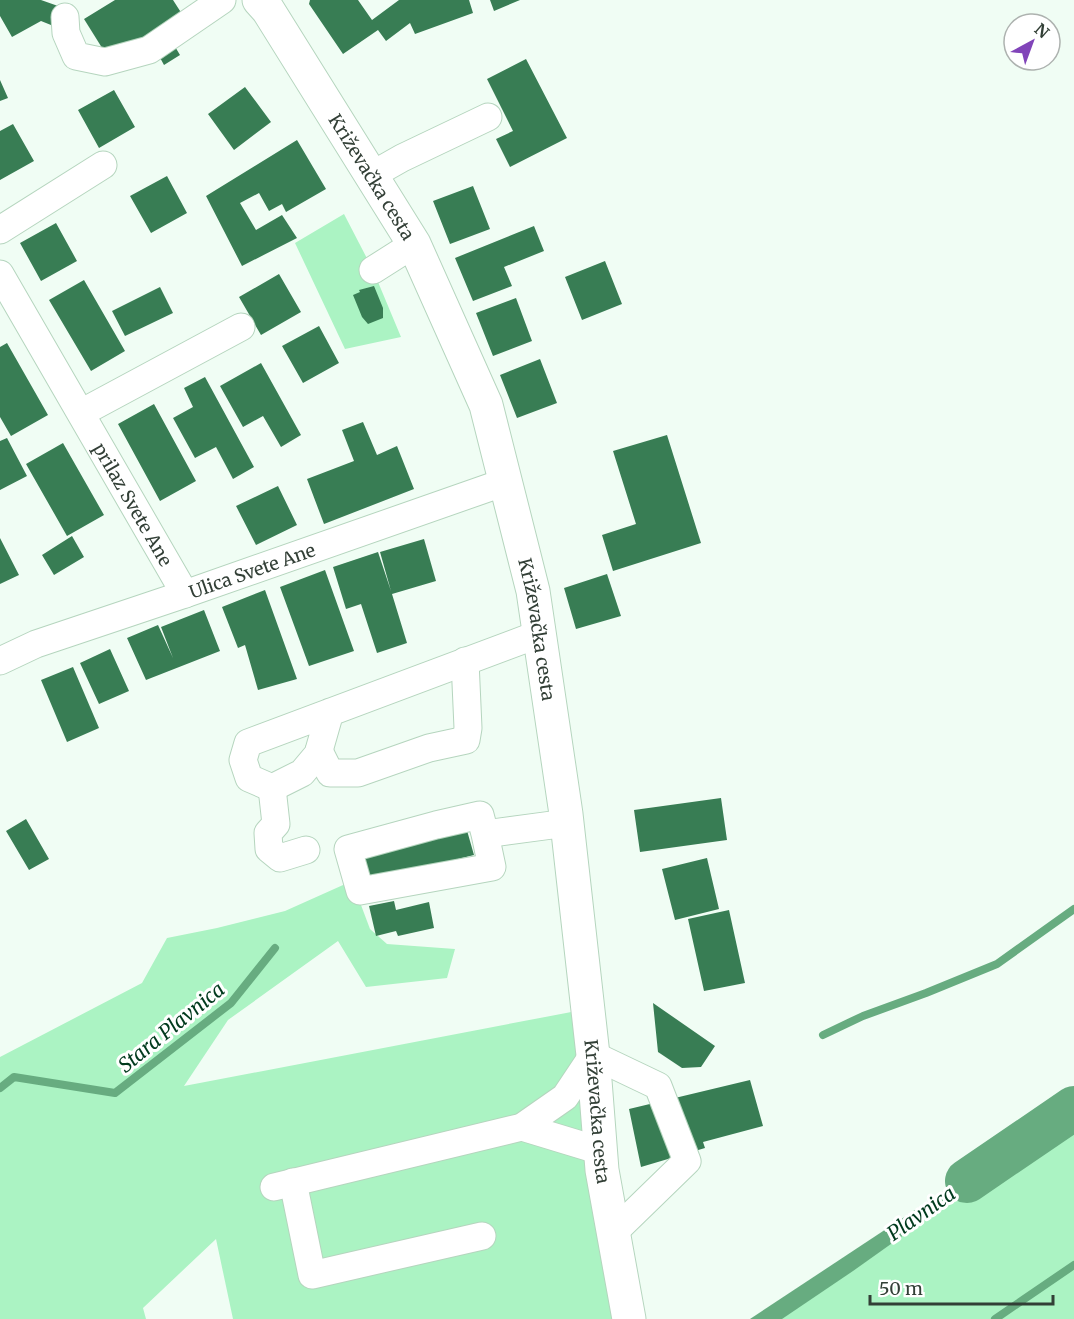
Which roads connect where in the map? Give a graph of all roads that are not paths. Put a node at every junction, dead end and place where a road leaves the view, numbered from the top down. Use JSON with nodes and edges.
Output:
{"nodes":[{"id":1,"x":222,"y":0,"type":"edge"},
{"id":2,"x":268,"y":3,"type":"edge"},
{"id":3,"x":65,"y":17,"type":"dead end"},
{"id":4,"x":488,"y":117,"type":"dead end"},
{"id":5,"x":103,"y":165,"type":"dead end"},
{"id":6,"x":372,"y":175,"type":"junction"},
{"id":7,"x":0,"y":230,"type":"edge"},
{"id":8,"x":414,"y":244,"type":"junction"},
{"id":9,"x":373,"y":270,"type":"dead end"},
{"id":10,"x":0,"y":274,"type":"edge"},
{"id":11,"x":241,"y":327,"type":"dead end"},
{"id":12,"x":81,"y":413,"type":"junction"},
{"id":13,"x":505,"y":482,"type":"junction"},
{"id":14,"x":185,"y":594,"type":"junction"},
{"id":15,"x":539,"y":634,"type":"junction"},
{"id":16,"x":0,"y":661,"type":"edge"},
{"id":17,"x":465,"y":662,"type":"junction"},
{"id":18,"x":330,"y":712,"type":"junction"},
{"id":19,"x":319,"y":751,"type":"junction"},
{"id":20,"x":272,"y":788,"type":"junction"},
{"id":21,"x":567,"y":823,"type":"junction"},
{"id":22,"x":485,"y":834,"type":"junction"},
{"id":23,"x":306,"y":850,"type":"dead end"},
{"id":24,"x":592,"y":1055,"type":"junction"},
{"id":25,"x":522,"y":1127,"type":"junction"},
{"id":26,"x":601,"y":1151,"type":"junction"},
{"id":27,"x":614,"y":1232,"type":"junction"},
{"id":28,"x":482,"y":1236,"type":"dead end"},
{"id":29,"x":629,"y":1319,"type":"edge"}],
"edges":[{"from":1,"to":3,"type":"street"},
{"from":2,"to":6,"type":"main road","name":"Križevačka cesta"},
{"from":4,"to":6,"type":"street"},
{"from":5,"to":7,"type":"street"},
{"from":6,"to":8,"type":"main road","name":"Križevačka cesta"},
{"from":8,"to":9,"type":"street"},
{"from":8,"to":13,"type":"main road","name":"Križevačka cesta"},
{"from":10,"to":12,"type":"street","name":"prilaz Svete Ane"},
{"from":11,"to":12,"type":"street"},
{"from":12,"to":14,"type":"street","name":"prilaz Svete Ane"},
{"from":13,"to":14,"type":"street","name":"Ulica Svete Ane"},
{"from":13,"to":15,"type":"main road","name":"Križevačka cesta"},
{"from":14,"to":16,"type":"street","name":"Ulica Svete Ane"},
{"from":15,"to":17,"type":"street"},
{"from":15,"to":21,"type":"main road","name":"Križevačka cesta"},
{"from":17,"to":18,"type":"street"},
{"from":17,"to":19,"type":"street"},
{"from":18,"to":19,"type":"street"},
{"from":18,"to":20,"type":"street"},
{"from":19,"to":20,"type":"street"},
{"from":20,"to":23,"type":"street"},
{"from":21,"to":22,"type":"street"},
{"from":21,"to":24,"type":"main road","name":"Križevačka cesta"},
{"from":22,"to":22,"type":"street"},
{"from":24,"to":25,"type":"street"},
{"from":24,"to":26,"type":"main road","name":"Križevačka cesta"},
{"from":24,"to":27,"type":"street"},
{"from":25,"to":26,"type":"street"},
{"from":25,"to":28,"type":"street"},
{"from":26,"to":27,"type":"main road","name":"Križevačka cesta"},
{"from":27,"to":29,"type":"main road","name":"Križevačka cesta"}]}
